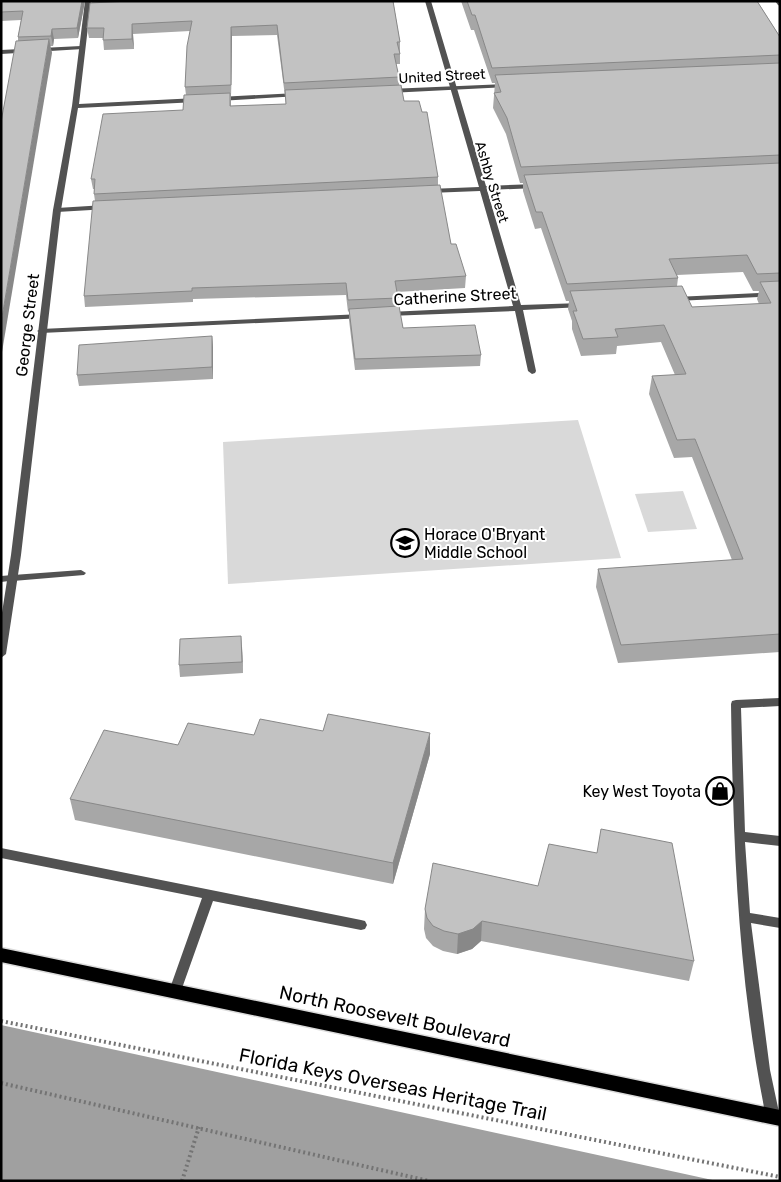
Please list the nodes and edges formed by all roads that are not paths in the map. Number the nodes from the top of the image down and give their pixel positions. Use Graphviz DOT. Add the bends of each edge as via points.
graph roads {
  1 [pos="428,1"];
  2 [pos="778,1"];
  3 [pos="780,4"];
  4 [pos="88,5"];
  5 [pos="98,8"];
  6 [pos="81,48"];
  7 [pos="1,52"];
  8 [pos="514,86"];
  9 [pos="452,88"];
  10 [pos="376,92"];
  11 [pos="308,95"];
  12 [pos="211,99"];
  13 [pos="201,100"];
  14 [pos="75,106"];
  15 [pos="541,186"];
  16 [pos="481,188"];
  17 [pos="418,191"];
  18 [pos="115,207"];
  19 [pos="57,210"];
  20 [pos="780,294"];
  21 [pos="662,300"];
  22 [pos="594,304"];
  23 [pos="518,308"];
  24 [pos="369,315"];
  25 [pos="379,315"];
  26 [pos="41,331"];
  27 [pos="532,371"];
  28 [pos="80,573"];
  29 [pos="13,578"];
  30 [pos="1,579"];
  31 [pos="1,654"];
  32 [pos="780,702"];
  33 [pos="739,836"];
  34 [pos="780,841"];
  35 [pos="1,852"];
  36 [pos="209,895"];
  37 [pos="744,917"];
  38 [pos="780,923"];
  39 [pos="361,925"];
  40 [pos="1,955"];
  41 [pos="176,991"];
  42 [pos="776,1118"];
  1 -- 9 [label="street, Ashby Street"];
  2 -- 3 [label="street"];
  4 -- 5 [label="street"];
  4 -- 6 [label="street, George Street"];
  6 -- 7 [label="street"];
  6 -- 14 [label="street, George Street"];
  8 -- 9 [label="street, United Street"];
  9 -- 10 [label="street, United Street"];
  9 -- 16 [label="street, Ashby Street"];
  11 -- 12 [label="street"];
  13 -- 14 [label="street"];
  14 -- 19 [label="street, George Street"];
  15 -- 16 [label="street"];
  16 -- 17 [label="street"];
  16 -- 23 [label="street, Ashby Street"];
  18 -- 19 [label="street"];
  19 -- 26 [label="street, George Street"];
  20 -- 21 [label="street"];
  22 -- 23 [label="street, Catherine Street"];
  23 -- 25 [label="street, Catherine Street"];
  23 -- 27 [label="street, Ashby Street"];
  24 -- 26 [label="street"];
  26 -- 29 [label="street, George Street"];
  28 -- 29 [label="street"];
  29 -- 30 [label="street"];
  29 -- 31 [label="street, George Street"];
  32 -- 33 [label="street" via="736,704"];
  33 -- 34 [label="street"];
  33 -- 37 [label="street"];
  35 -- 36 [label="street"];
  36 -- 39 [label="street"];
  36 -- 41 [label="street"];
  37 -- 38 [label="street"];
  37 -- 42 [label="street" via="763,1070"];
  40 -- 41 [label="main road, North Roosevelt Boulevard"];
  41 -- 42 [label="main road, North Roosevelt Boulevard"];
}
